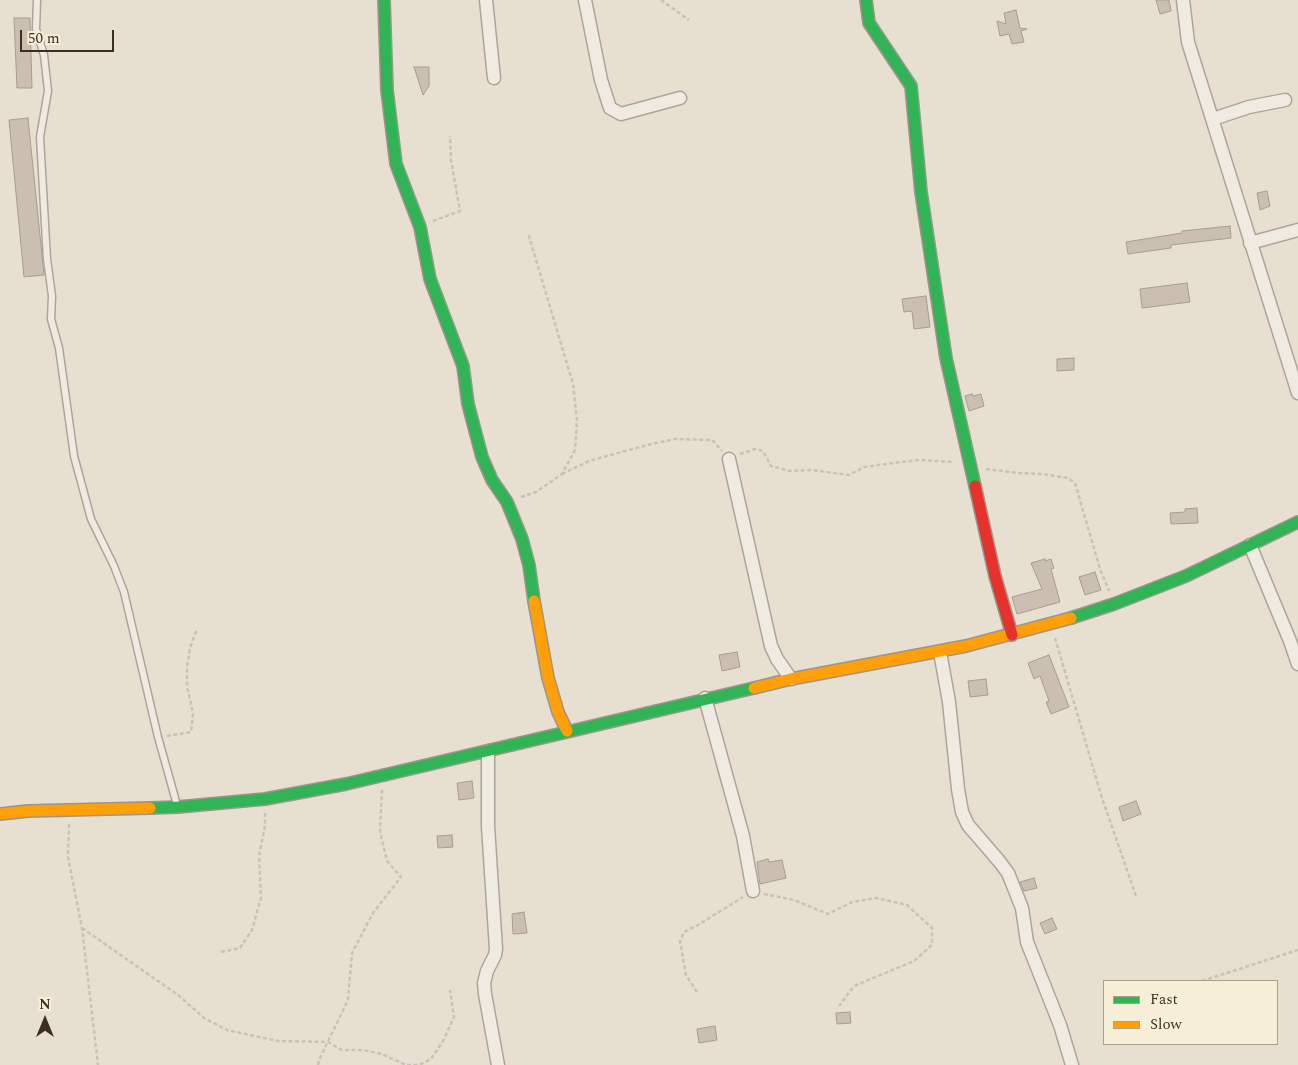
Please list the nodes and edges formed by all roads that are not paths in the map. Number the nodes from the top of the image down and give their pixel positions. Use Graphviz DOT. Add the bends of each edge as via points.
graph roads {
  1 [pos="37,0"];
  2 [pos="384,0"];
  3 [pos="486,0"];
  4 [pos="585,0"];
  5 [pos="866,0"];
  6 [pos="1183,0"];
  7 [pos="494,78"];
  8 [pos="680,98"];
  9 [pos="1285,100"];
  10 [pos="1213,119"];
  11 [pos="1298,230"];
  12 [pos="1250,243"];
  13 [pos="1298,393"];
  14 [pos="729,459"];
  15 [pos="1298,522"];
  16 [pos="1250,545"];
  17 [pos="1012,635"];
  18 [pos="940,652"];
  19 [pos="1298,664"];
  20 [pos="791,678"];
  21 [pos="704,698"];
  22 [pos="567,731"];
  23 [pos="488,751"];
  24 [pos="178,807"];
  25 [pos="0,814"];
  26 [pos="753,891"];
  27 [pos="498,1065"];
  28 [pos="1072,1065"];
  1 -- 24 [label="lane" via="36,29 44,55 48,91 40,137 51,319 59,348 74,456 91,519 124,592"];
  2 -- 22 [label="street" via="387,90 396,164 420,227 430,279 463,366 474,432 492,480 508,502 522,539 548,678"];
  3 -- 7 [label="street"];
  4 -- 8 [label="street" via="610,108 621,114"];
  5 -- 17 [label="street" via="869,23 911,86 920,192 946,358 995,576"];
  6 -- 10 [label="street" via="1188,42"];
  9 -- 10 [label="street"];
  10 -- 12 [label="street"];
  11 -- 12 [label="street"];
  12 -- 13 [label="street"];
  14 -- 20 [label="street" via="771,646"];
  15 -- 16 [label="street"];
  16 -- 17 [label="street" via="1186,576 1114,604"];
  16 -- 19 [label="street"];
  17 -- 18 [label="street"];
  18 -- 20 [label="street"];
  18 -- 28 [label="street" via="962,812 968,825 1008,873 1022,908 1027,942"];
  20 -- 21 [label="street"];
  21 -- 22 [label="street"];
  21 -- 26 [label="street" via="743,836"];
  22 -- 23 [label="street"];
  23 -- 24 [label="street" via="265,800"];
  23 -- 27 [label="street" via="488,826 496,949 484,983"];
  24 -- 25 [label="street"];
}
